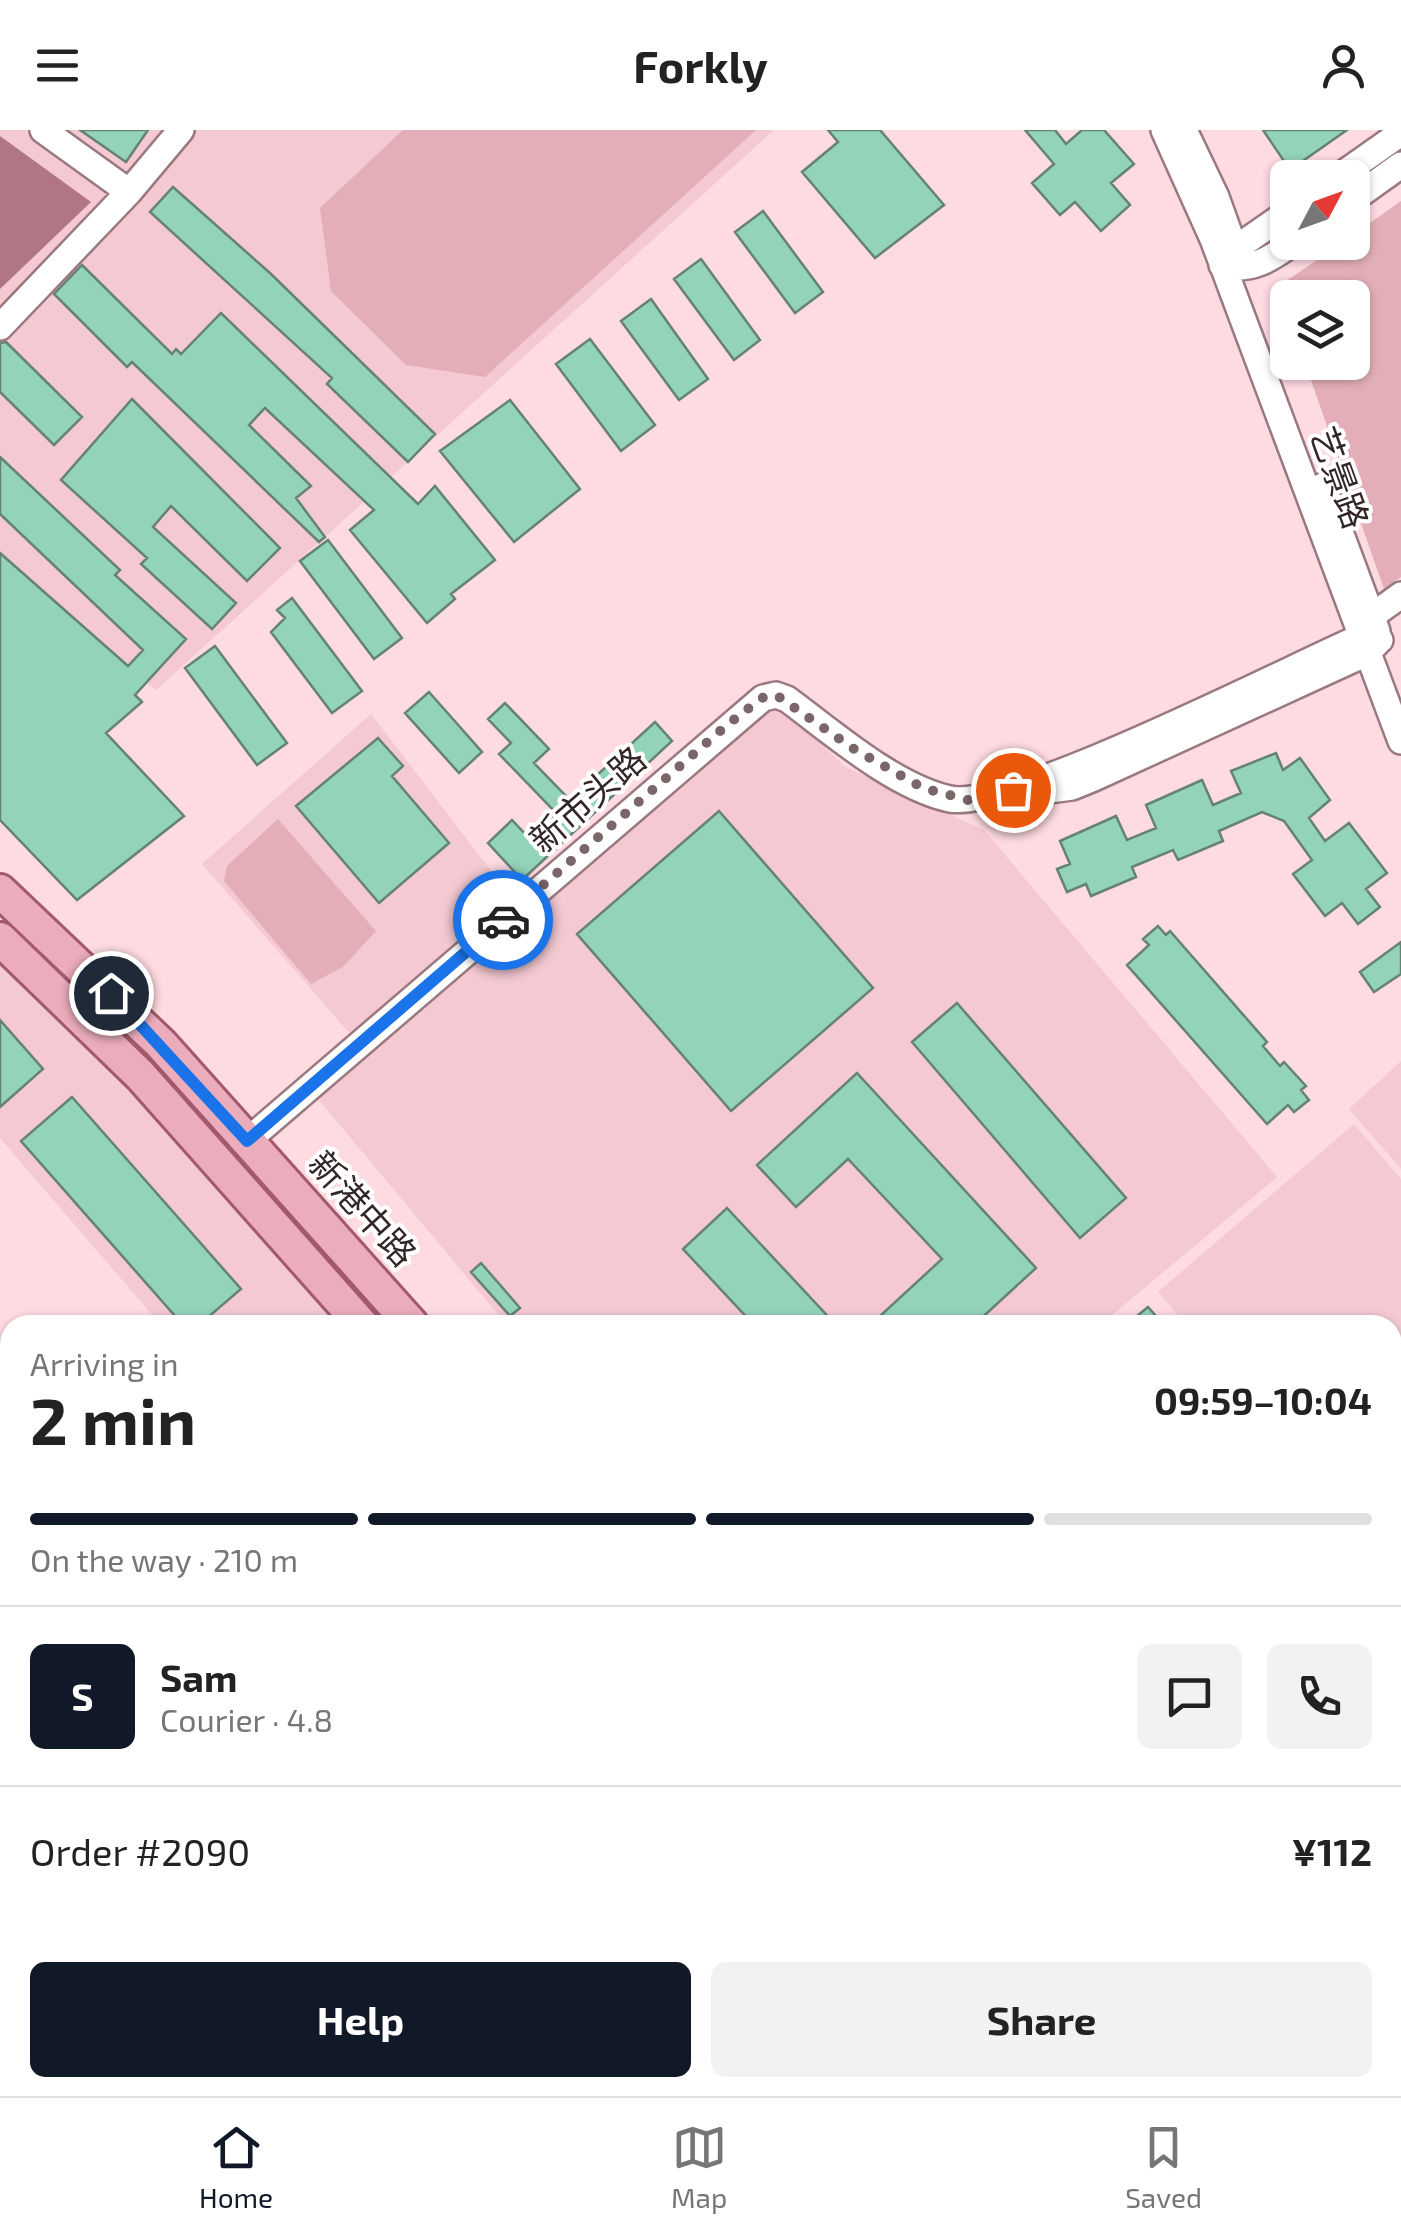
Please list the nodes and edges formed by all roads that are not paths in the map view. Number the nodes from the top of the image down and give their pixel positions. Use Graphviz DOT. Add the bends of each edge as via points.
graph roads {
  1 [pos="43,130"];
  2 [pos="181,130"];
  3 [pos="1164,130"];
  4 [pos="1184,130"];
  5 [pos="1401,132"];
  6 [pos="1362,160"];
  7 [pos="1401,166"];
  8 [pos="1370,188"];
  9 [pos="129,192"];
  10 [pos="1270,228"];
  11 [pos="1270,258"];
  12 [pos="1233,261"];
  13 [pos="0,327"];
  14 [pos="1401,595"];
  15 [pos="1370,636"];
  16 [pos="1401,702"];
  17 [pos="1401,741"];
  18 [pos="0,891"];
  19 [pos="0,939"];
  20 [pos="247,1141"];
  21 [pos="353,1315"];
  22 [pos="403,1315"];
  1 -- 9 [label="street"];
  2 -- 9 [label="street"];
  3 -- 12 [label="street, 艺景路"];
  4 -- 12 [label="street, 艺景路" via="1216,196"];
  5 -- 6 [label="street"];
  7 -- 8 [label="street"];
  9 -- 13 [label="street"];
  10 -- 12 [label="street"];
  11 -- 12 [label="street"];
  12 -- 15 [label="street, 艺景路"];
  14 -- 15 [label="street, 新市头路"];
  15 -- 16 [label="street, 艺景路"];
  15 -- 17 [label="street, 艺景路"];
  15 -- 20 [label="street, 新市头路" via="1013,790 968,800 948,798 854,749 788,699 762,698"];
  18 -- 20 [label="main road, 新港中路" via="131,1013"];
  19 -- 21 [label="main road" via="140,1076"];
  20 -- 22 [label="main road, 新港中路"];
}
